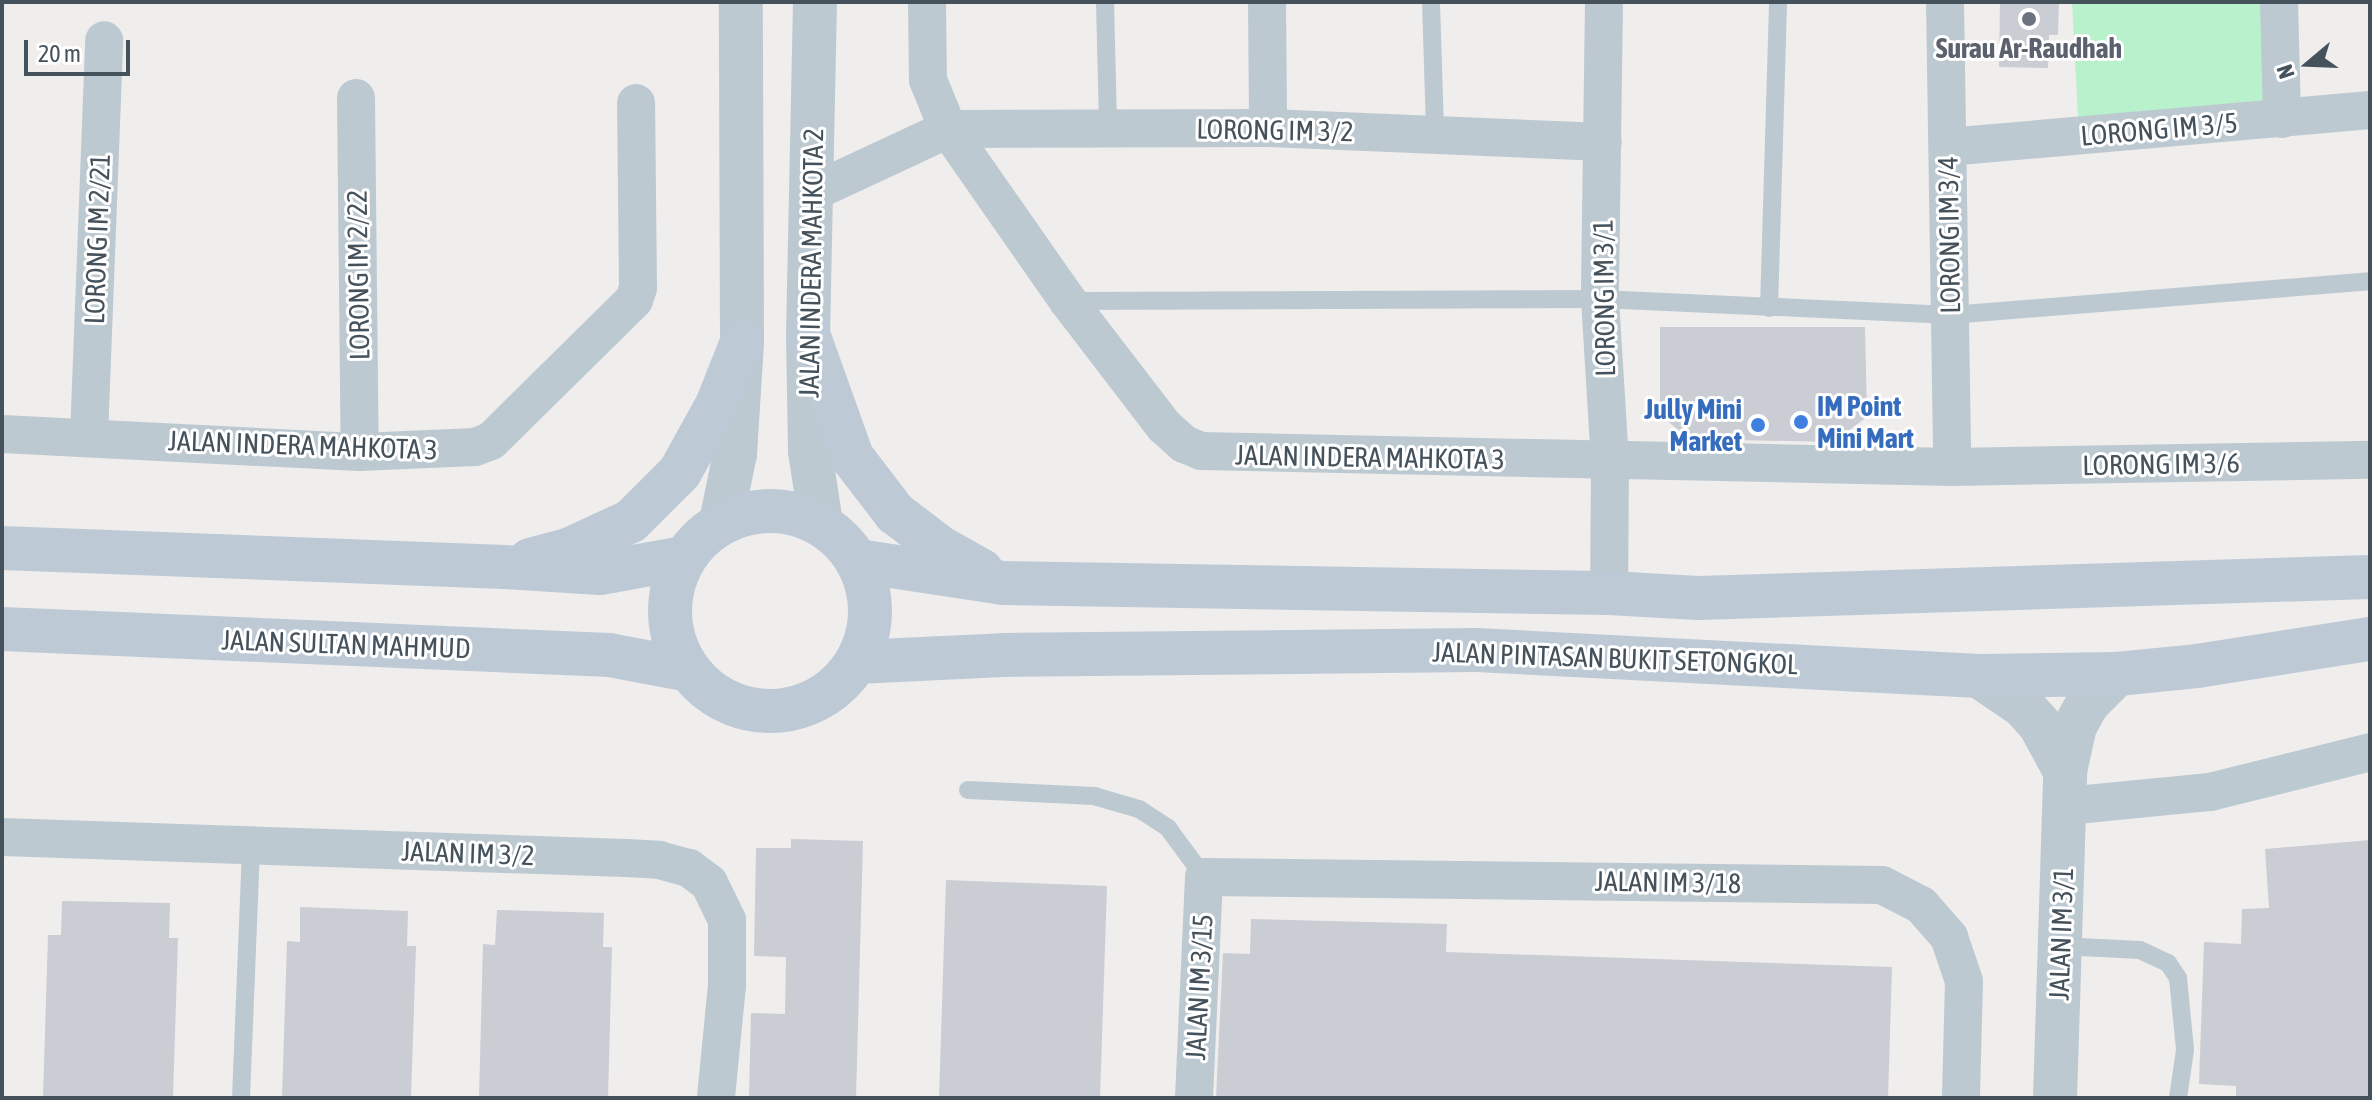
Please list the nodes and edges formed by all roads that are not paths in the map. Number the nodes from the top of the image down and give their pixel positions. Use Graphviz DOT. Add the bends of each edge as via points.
graph roads {
  1 [pos="741,2"];
  2 [pos="815,2"];
  3 [pos="927,2"];
  4 [pos="1105,2"];
  5 [pos="1267,2"];
  6 [pos="1431,2"];
  7 [pos="1604,2"];
  8 [pos="1778,2"];
  9 [pos="1945,2"];
  10 [pos="2279,2"];
  11 [pos="104,40"];
  12 [pos="356,98"];
  13 [pos="636,103"];
  14 [pos="2370,110"];
  15 [pos="2282,119"];
  16 [pos="1108,128"];
  17 [pos="1268,128"];
  18 [pos="948,129"];
  19 [pos="1435,132"];
  20 [pos="1603,142"];
  21 [pos="1948,147"];
  22 [pos="811,193"];
  23 [pos="2370,281"];
  24 [pos="1600,299"];
  25 [pos="1068,301"];
  26 [pos="1769,308"];
  27 [pos="1951,315"];
  28 [pos="808,334"];
  29 [pos="742,342"];
  30 [pos="2,434"];
  31 [pos="89,437"];
  32 [pos="360,452"];
  33 [pos="2370,460"];
  34 [pos="1610,462"];
  35 [pos="1952,467"];
  36 [pos="721,522"];
  37 [pos="821,524"];
  38 [pos="2,548"];
  39 [pos="683,558"];
  40 [pos="858,561"];
  41 [pos="505,567"];
  42 [pos="2370,577"];
  43 [pos="1003,583"];
  44 [pos="1609,593"];
  45 [pos="2,629"];
  46 [pos="2370,639"];
  47 [pos="857,662"];
  48 [pos="689,670"];
  49 [pos="2117,674"];
  50 [pos="1979,676"];
  51 [pos="2370,752"];
  52 [pos="2066,788"];
  53 [pos="968,790"];
  54 [pos="2,837"];
  55 [pos="251,845"];
  56 [pos="1204,877"];
  57 [pos="2060,946"];
  58 [pos="241,1098"];
  59 [pos="716,1098"];
  60 [pos="1194,1098"];
  61 [pos="1961,1098"];
  62 [pos="2055,1098"];
  63 [pos="2178,1098"];
  1 -- 29 [label="street"];
  2 -- 22 [label="street, JALAN INDERA MAHKOTA 2"];
  3 -- 18 [label="street, JALAN INDERA MAHKOTA 3" via="928,80"];
  4 -- 16 [label="lane"];
  5 -- 17 [label="street"];
  6 -- 19 [label="lane"];
  7 -- 20 [label="street, LORONG IM 3/1"];
  8 -- 26 [label="lane"];
  9 -- 21 [label="street, LORONG IM 3/4"];
  10 -- 15 [label="street"];
  11 -- 31 [label="street, LORONG IM 2/21"];
  12 -- 32 [label="street, LORONG IM 2/22"];
  13 -- 32 [label="street, JALAN INDERA MAHKOTA 3" via="634,300 491,441 475,447"];
  14 -- 15 [label="street, LORONG IM 3/5"];
  15 -- 21 [label="street, LORONG IM 3/5"];
  16 -- 17 [label="street, LORONG IM 3/2"];
  16 -- 18 [label="street, LORONG IM 3/2"];
  17 -- 19 [label="street, LORONG IM 3/2"];
  18 -- 22 [label="street"];
  18 -- 25 [label="street, JALAN INDERA MAHKOTA 3"];
  19 -- 20 [label="street, LORONG IM 3/2"];
  20 -- 24 [label="street, LORONG IM 3/1"];
  21 -- 27 [label="street, LORONG IM 3/4"];
  22 -- 28 [label="street, JALAN INDERA MAHKOTA 2"];
  23 -- 27 [label="lane"];
  24 -- 25 [label="lane"];
  24 -- 26 [label="lane"];
  24 -- 34 [label="street, LORONG IM 3/1"];
  25 -- 34 [label="street, JALAN INDERA MAHKOTA 3" via="1164,426 1201,451"];
  26 -- 27 [label="lane"];
  27 -- 35 [label="street, LORONG IM 3/4"];
  28 -- 37 [label="street, JALAN INDERA MAHKOTA 2" via="810,451"];
  28 -- 43 [label="main road" via="852,457 895,513 941,548"];
  29 -- 36 [label="street" via="735,454"];
  29 -- 41 [label="main road" via="717,405 680,472 631,521 568,550"];
  30 -- 31 [label="street, JALAN INDERA MAHKOTA 3"];
  31 -- 32 [label="street, JALAN INDERA MAHKOTA 3"];
  33 -- 35 [label="street, LORONG IM 3/6"];
  34 -- 35 [label="street, JALAN INDERA MAHKOTA 3"];
  34 -- 44 [label="street, LORONG IM 3/1"];
  36 -- 37 [label="main road" via="754,511 789,511"];
  36 -- 39 [label="main road"];
  37 -- 40 [label="main road"];
  38 -- 41 [label="main road"];
  39 -- 41 [label="main road" via="600,573"];
  39 -- 48 [label="main road" via="672,586 669,615 675,644"];
  40 -- 43 [label="main road"];
  40 -- 47 [label="main road" via="869,594 869,629"];
  42 -- 44 [label="main road" via="1698,598"];
  43 -- 44 [label="main road"];
  45 -- 48 [label="main road, JALAN SULTAN MAHMUD" via="609,655"];
  46 -- 49 [label="main road, JALAN PINTASAN BUKIT SETONGKOL"];
  47 -- 48 [label="main road" via="836,687 808,705 775,712 742,708 712,694"];
  47 -- 50 [label="main road, JALAN PINTASAN BUKIT SETONGKOL" via="1003,655 1476,650"];
  49 -- 50 [label="main road, JALAN PINTASAN BUKIT SETONGKOL"];
  49 -- 52 [label="street, JALAN IM 3/1" via="2088,703 2075,726"];
  50 -- 52 [label="street" via="2031,715"];
  51 -- 52 [label="street" via="2210,792"];
  52 -- 57 [label="street, JALAN IM 3/1"];
  53 -- 56 [label="lane" via="1094,796 1139,809 1168,828"];
  54 -- 55 [label="street, JALAN IM 3/2"];
  55 -- 58 [label="lane"];
  55 -- 59 [label="street, JALAN IM 3/2" via="626,858 689,868 709,883 727,920 727,985"];
  56 -- 60 [label="street, JALAN IM 3/15"];
  56 -- 61 [label="street, JALAN IM 3/18" via="1882,885 1921,905 1949,937 1964,981"];
  57 -- 62 [label="street, JALAN IM 3/1"];
  57 -- 63 [label="lane" via="2140,950 2168,963 2178,978 2185,1050"];
}
